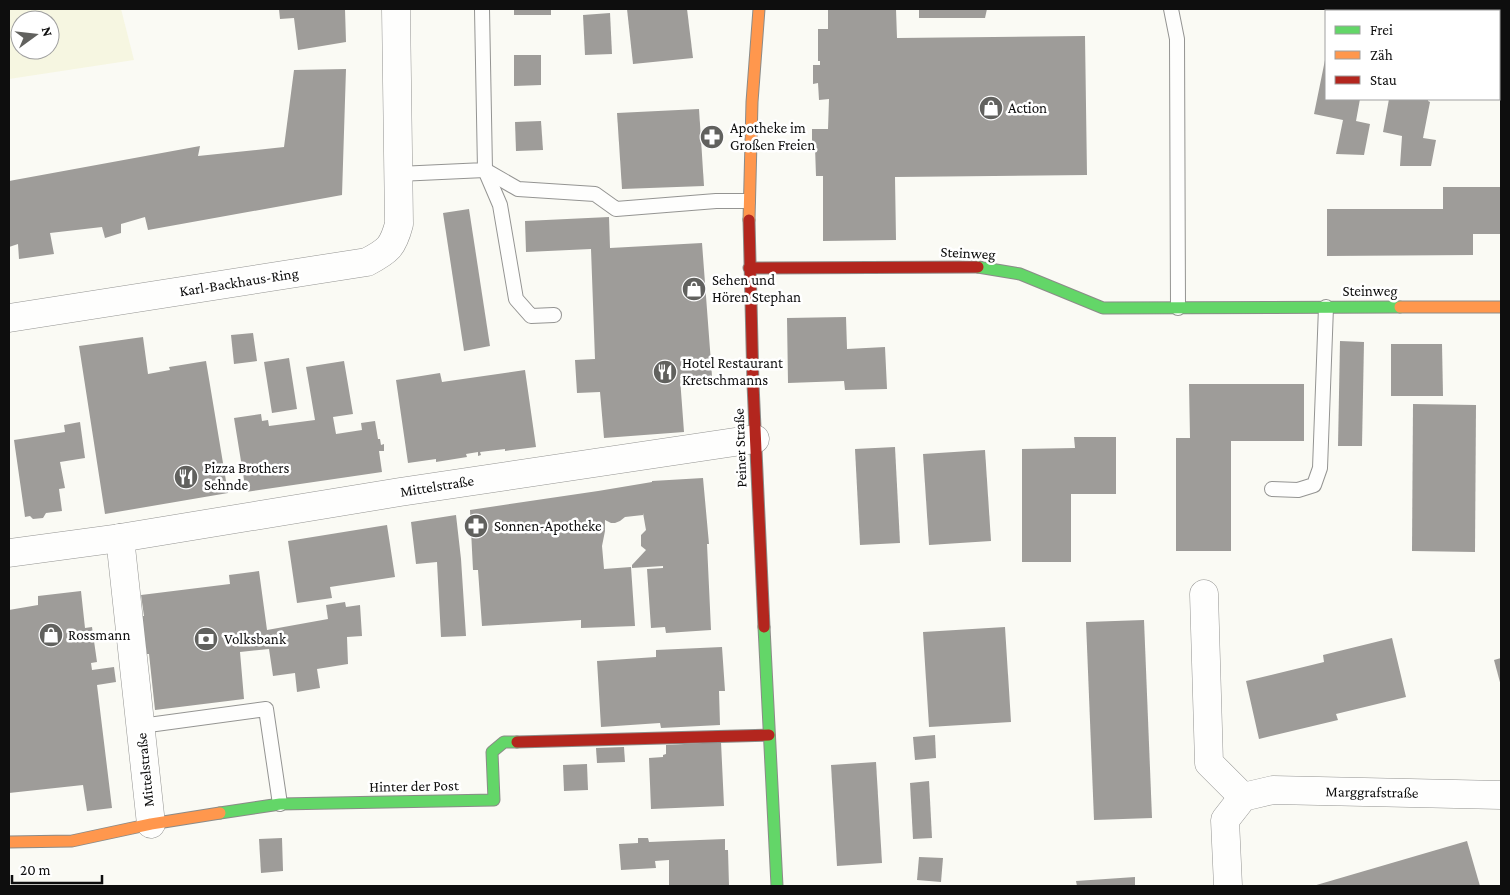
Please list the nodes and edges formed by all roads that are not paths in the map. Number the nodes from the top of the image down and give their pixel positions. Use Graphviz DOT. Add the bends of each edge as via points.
graph roads {
  1 [pos="396,9"];
  2 [pos="482,9"];
  3 [pos="759,9"];
  4 [pos="1171,9"];
  5 [pos="485,170"];
  6 [pos="398,174"];
  7 [pos="748,201"];
  8 [pos="749,268"];
  9 [pos="1326,307"];
  10 [pos="1501,307"];
  11 [pos="1178,308"];
  12 [pos="554,314"];
  13 [pos="9,318"];
  14 [pos="755,440"];
  15 [pos="1272,489"];
  16 [pos="120,538"];
  17 [pos="9,553"];
  18 [pos="1204,594"];
  19 [pos="141,726"];
  20 [pos="769,735"];
  21 [pos="1501,795"];
  22 [pos="1242,797"];
  23 [pos="280,804"];
  24 [pos="151,824"];
  25 [pos="9,842"];
  26 [pos="777,886"];
  27 [pos="1228,886"];
  1 -- 6 [label="street, Karl-Backhaus-Ring"];
  2 -- 5 [label="lane"];
  3 -- 7 [label="street, Peiner Straße"];
  4 -- 11 [label="lane" via="1177,39"];
  5 -- 6 [label="lane"];
  5 -- 7 [label="lane" via="518,189 595,194 616,209"];
  5 -- 12 [label="lane" via="500,205 516,300 531,316"];
  6 -- 13 [label="street, Karl-Backhaus-Ring" via="399,224 395,237 390,248 367,262"];
  7 -- 8 [label="street, Peiner Straße"];
  8 -- 11 [label="street, Steinweg" via="979,267 1020,274 1103,308"];
  8 -- 14 [label="street, Peiner Straße"];
  9 -- 10 [label="street, Steinweg"];
  9 -- 11 [label="street, Steinweg"];
  9 -- 15 [label="lane" via="1320,468 1314,484 1298,490"];
  14 -- 16 [label="street, Mittelstraße" via="418,489"];
  14 -- 20 [label="street, Peiner Straße"];
  16 -- 17 [label="street, Mittelstraße"];
  16 -- 19 [label="street, Mittelstraße"];
  18 -- 22 [label="street" via="1209,764"];
  19 -- 23 [label="lane" via="266,709"];
  19 -- 24 [label="street, Mittelstraße"];
  20 -- 23 [label="street, Hinter der Post" via="504,742 492,752 494,800"];
  20 -- 26 [label="street, Peiner Straße"];
  21 -- 22 [label="street, Marggrafstraße" via="1273,790"];
  22 -- 27 [label="street" via="1226,820"];
  23 -- 24 [label="street, Hinter der Post"];
  24 -- 25 [label="street, Hinter der Post" via="72,841"];
}
